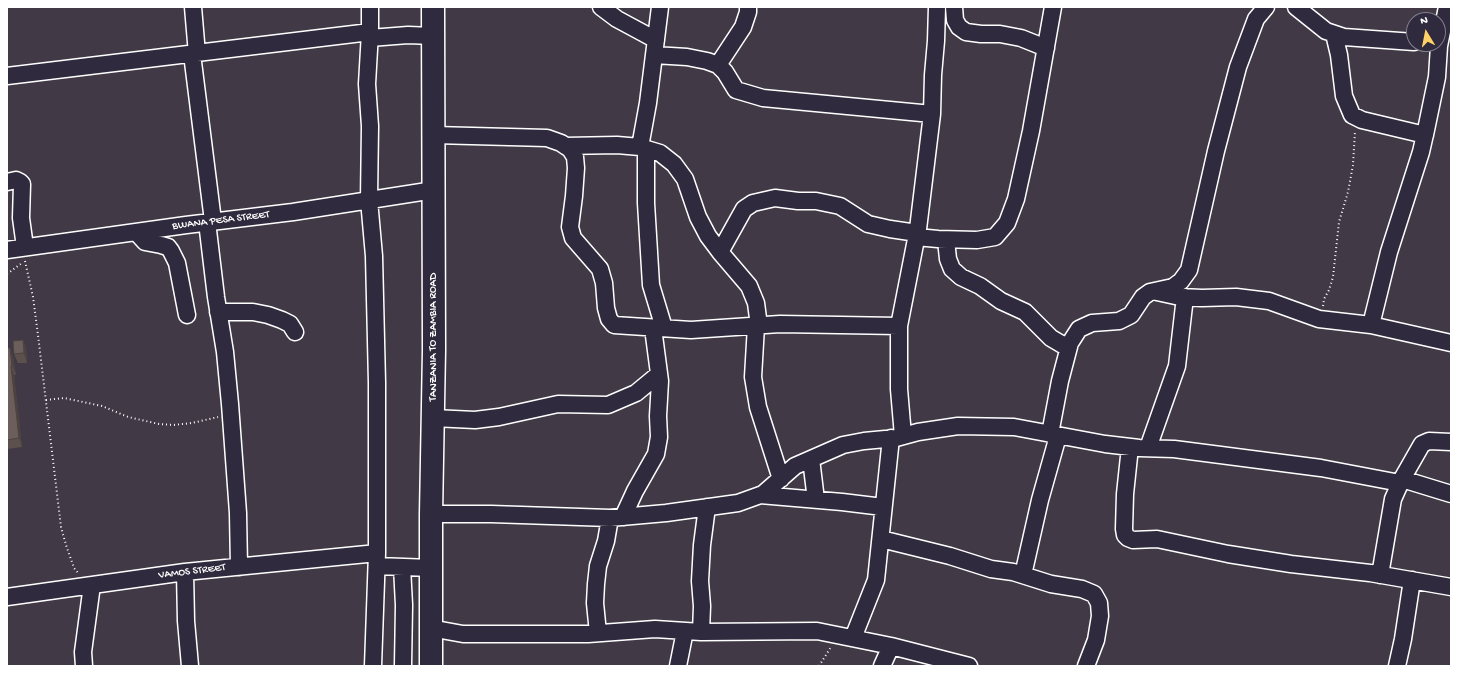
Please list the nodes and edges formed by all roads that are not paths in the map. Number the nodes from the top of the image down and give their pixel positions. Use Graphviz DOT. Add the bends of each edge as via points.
graph roads {
  1 [pos="193,7"];
  2 [pos="370,7"];
  3 [pos="433,7"];
  4 [pos="601,7"];
  5 [pos="660,7"];
  6 [pos="748,7"];
  7 [pos="937,7"];
  8 [pos="954,7"];
  9 [pos="1053,7"];
  10 [pos="1266,7"];
  11 [pos="1296,7"];
  12 [pos="1334,34"];
  13 [pos="370,35"];
  14 [pos="433,36"];
  15 [pos="1406,41"];
  16 [pos="655,48"];
  17 [pos="1046,48"];
  18 [pos="1435,52"];
  19 [pos="195,54"];
  20 [pos="718,65"];
  21 [pos="7,76"];
  22 [pos="932,114"];
  23 [pos="434,135"];
  24 [pos="1425,136"];
  25 [pos="566,146"];
  26 [pos="643,148"];
  27 [pos="7,182"];
  28 [pos="434,190"];
  29 [pos="369,200"];
  30 [pos="210,222"];
  31 [pos="136,232"];
  32 [pos="916,235"];
  33 [pos="946,240"];
  34 [pos="7,250"];
  35 [pos="720,252"];
  36 [pos="25,254"];
  37 [pos="1154,292"];
  38 [pos="1185,297"];
  39 [pos="218,312"];
  40 [pos="187,315"];
  41 [pos="1371,325"];
  42 [pos="758,326"];
  43 [pos="899,326"];
  44 [pos="658,328"];
  45 [pos="295,332"];
  46 [pos="1451,343"];
  47 [pos="1068,348"];
  48 [pos="659,374"];
  49 [pos="433,418"];
  50 [pos="1054,435"];
  51 [pos="897,437"];
  52 [pos="1451,442"];
  53 [pos="1130,447"];
  54 [pos="1148,448"];
  55 [pos="811,458"];
  56 [pos="781,478"];
  57 [pos="1401,481"];
  58 [pos="1451,494"];
  59 [pos="760,495"];
  60 [pos="816,500"];
  61 [pos="707,507"];
  62 [pos="883,507"];
  63 [pos="431,514"];
  64 [pos="616,518"];
  65 [pos="881,539"];
  66 [pos="377,559"];
  67 [pos="239,567"];
  68 [pos="402,567"];
  69 [pos="431,568"];
  70 [pos="185,572"];
  71 [pos="1023,575"];
  72 [pos="1380,575"];
  73 [pos="1412,580"];
  74 [pos="89,585"];
  75 [pos="1451,587"];
  76 [pos="7,597"];
  77 [pos="430,628"];
  78 [pos="693,632"];
  79 [pos="598,633"];
  80 [pos="847,637"];
  81 [pos="891,646"];
  82 [pos="953,664"];
  83 [pos="84,666"];
  84 [pos="190,666"];
  85 [pos="373,666"];
  86 [pos="403,666"];
  87 [pos="431,666"];
  88 [pos="678,666"];
  89 [pos="882,666"];
  90 [pos="969,666"];
  91 [pos="1086,666"];
  92 [pos="1397,666"];
  1 -- 19 [label="street"];
  2 -- 13 [label="street"];
  3 -- 14 [label="highway, TANZANIA TO ZAMBIA ROAD"];
  4 -- 16 [label="street"];
  5 -- 16 [label="street"];
  6 -- 20 [label="street" via="743,27"];
  7 -- 22 [label="street"];
  8 -- 17 [label="street" via="955,20 966,32 1021,38"];
  9 -- 17 [label="street"];
  10 -- 37 [label="street" via="1256,19 1234,82 1189,270 1182,281 1173,287"];
  11 -- 12 [label="street"];
  12 -- 15 [label="street"];
  12 -- 24 [label="street" via="1344,96 1349,111 1362,120"];
  13 -- 14 [label="street"];
  13 -- 19 [label="street"];
  13 -- 29 [label="street"];
  14 -- 23 [label="highway, TANZANIA TO ZAMBIA ROAD"];
  16 -- 20 [label="street"];
  16 -- 26 [label="street"];
  17 -- 33 [label="street" via="1030,138 1016,199 1006,223 995,237"];
  18 -- 24 [label="street" via="1437,77"];
  19 -- 21 [label="street"];
  19 -- 30 [label="street"];
  20 -- 22 [label="street" via="736,90 763,98"];
  22 -- 32 [label="street"];
  23 -- 25 [label="street" via="547,138"];
  23 -- 28 [label="highway, TANZANIA TO ZAMBIA ROAD"];
  24 -- 41 [label="street" via="1389,252"];
  25 -- 26 [label="street" via="617,145"];
  25 -- 44 [label="street" via="575,157 576,168 570,227 573,238 600,269 609,319 614,325"];
  26 -- 35 [label="street" via="660,153 674,164 685,179 698,217"];
  26 -- 44 [label="street" via="651,285"];
  27 -- 36 [label="street" via="16,180 22,184"];
  28 -- 29 [label="street, BWANA PESA STREET"];
  28 -- 49 [label="highway, TANZANIA TO ZAMBIA ROAD"];
  29 -- 30 [label="street, BWANA PESA STREET"];
  29 -- 66 [label="street" via="376,300"];
  30 -- 31 [label="street, BWANA PESA STREET"];
  30 -- 39 [label="street"];
  31 -- 36 [label="street, BWANA PESA STREET"];
  31 -- 40 [label="street" via="145,242 168,247 171,251 177,263"];
  32 -- 33 [label="street"];
  32 -- 35 [label="street" via="868,224 840,206 816,201 775,198 753,203 744,209"];
  32 -- 43 [label="street"];
  33 -- 47 [label="street" via="952,269 961,277 1025,312 1051,338"];
  34 -- 36 [label="street, BWANA PESA STREET"];
  35 -- 42 [label="street" via="749,286 756,303"];
  37 -- 38 [label="street"];
  37 -- 47 [label="street" via="1143,297 1131,315 1119,321 1092,323 1079,329"];
  38 -- 41 [label="street" via="1236,297 1269,301 1321,320"];
  38 -- 54 [label="street" via="1177,366"];
  39 -- 45 [label="street" via="253,312 268,315 290,324"];
  39 -- 67 [label="street" via="231,415"];
  41 -- 46 [label="street"];
  42 -- 43 [label="street"];
  42 -- 44 [label="street" via="691,330"];
  42 -- 56 [label="street" via="753,377 758,407"];
  43 -- 51 [label="street"];
  44 -- 48 [label="street"];
  47 -- 50 [label="street" via="1060,381"];
  48 -- 49 [label="street" via="636,393 608,405 558,404 499,418 475,420"];
  48 -- 64 [label="street" via="659,437 656,454"];
  49 -- 63 [label="highway, TANZANIA TO ZAMBIA ROAD"];
  50 -- 51 [label="street" via="1014,427 958,426"];
  50 -- 53 [label="street"];
  50 -- 71 [label="street"];
  51 -- 55 [label="street" via="843,445"];
  51 -- 62 [label="street"];
  52 -- 57 [label="street" via="1429,441 1422,444"];
  53 -- 54 [label="street"];
  53 -- 72 [label="street" via="1124,529 1128,538 1157,539 1228,554"];
  54 -- 57 [label="street" via="1321,468"];
  55 -- 56 [label="street" via="795,466"];
  55 -- 60 [label="street"];
  56 -- 59 [label="street"];
  57 -- 58 [label="street"];
  57 -- 72 [label="street" via="1393,499"];
  59 -- 60 [label="street"];
  59 -- 61 [label="street" via="738,503"];
  60 -- 62 [label="street"];
  61 -- 64 [label="street"];
  61 -- 78 [label="street" via="702,545 702,606"];
  62 -- 65 [label="street"];
  63 -- 64 [label="street"];
  63 -- 69 [label="highway, TANZANIA TO ZAMBIA ROAD"];
  64 -- 79 [label="street" via="598,566 595,603"];
  65 -- 71 [label="street" via="991,569"];
  65 -- 80 [label="street" via="876,580"];
  66 -- 67 [label="street, VAMOS STREET"];
  66 -- 68 [label="street, VAMOS STREET"];
  66 -- 85 [label="street"];
  67 -- 70 [label="street, VAMOS STREET"];
  68 -- 69 [label="street, VAMOS STREET"];
  68 -- 86 [label="street"];
  69 -- 77 [label="highway, TANZANIA TO ZAMBIA ROAD"];
  70 -- 74 [label="street, VAMOS STREET"];
  70 -- 84 [label="street"];
  71 -- 91 [label="street" via="1094,594 1099,603 1100,616 1096,640"];
  72 -- 73 [label="street"];
  73 -- 75 [label="street"];
  73 -- 92 [label="street"];
  74 -- 76 [label="street, VAMOS STREET"];
  74 -- 83 [label="street"];
  77 -- 79 [label="street" via="463,634"];
  77 -- 87 [label="highway, TANZANIA TO ZAMBIA ROAD"];
  78 -- 79 [label="street" via="655,629"];
  78 -- 80 [label="street" via="816,631"];
  78 -- 88 [label="street"];
  80 -- 81 [label="street"];
  81 -- 82 [label="street"];
  81 -- 89 [label="street"];
  82 -- 90 [label="street"];
}
